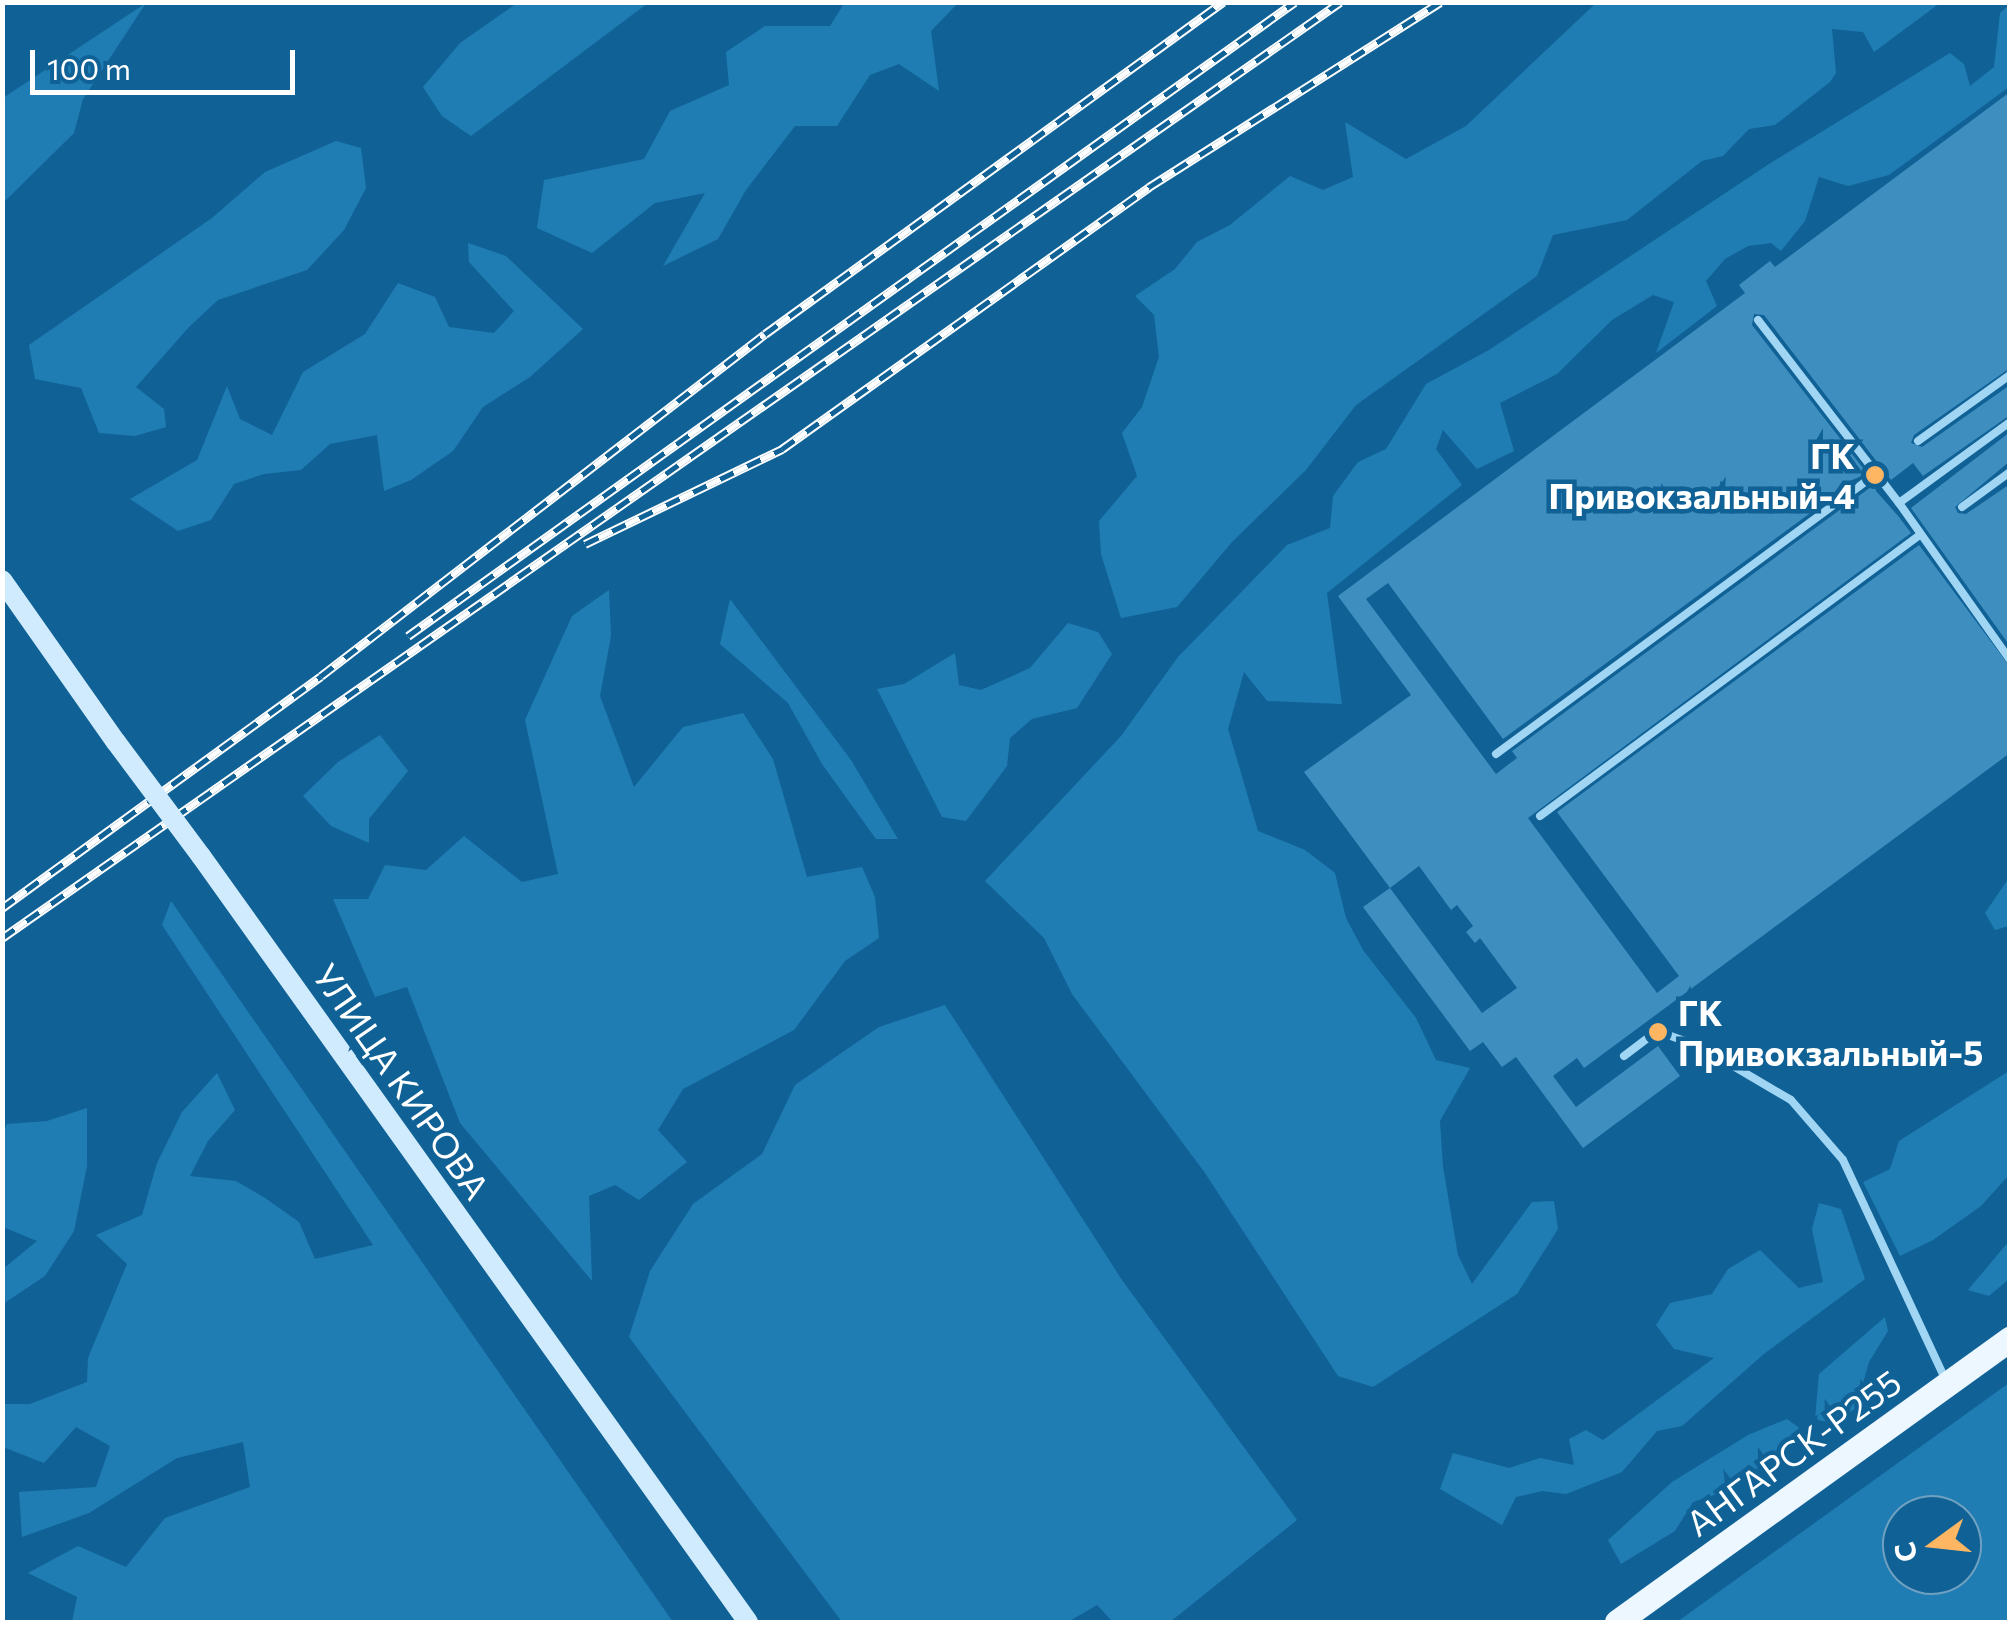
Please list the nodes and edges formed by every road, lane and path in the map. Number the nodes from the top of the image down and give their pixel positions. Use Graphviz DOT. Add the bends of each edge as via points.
graph roads {
  1 [pos="1758,320"];
  2 [pos="2010,374"];
  3 [pos="2010,422"];
  4 [pos="1918,441"];
  5 [pos="2010,472"];
  6 [pos="1876,474"];
  7 [pos="1899,502"];
  8 [pos="1962,507"];
  9 [pos="1920,535"];
  10 [pos="2,580"];
  11 [pos="2010,660"];
  12 [pos="1496,754"];
  13 [pos="1540,816"];
  14 [pos="1624,1056"];
  15 [pos="2010,1338"];
  16 [pos="1948,1384"];
  17 [pos="748,1622"];
  18 [pos="1617,1622"];
  1 -- 6 [label="lane"];
  2 -- 4 [label="lane"];
  3 -- 7 [label="lane"];
  5 -- 8 [label="lane"];
  6 -- 7 [label="lane"];
  6 -- 12 [label="lane"];
  7 -- 9 [label="lane"];
  9 -- 11 [label="lane"];
  9 -- 13 [label="lane"];
  10 -- 17 [label="street, УЛИЦА КИРОВА, bridge"];
  14 -- 16 [label="lane" via="1657,1031 1701,1047 1791,1100 1843,1160"];
  15 -- 16 [label="main road, АНГАРСК-Р255"];
  16 -- 18 [label="main road, АНГАРСК-Р255"];
}
